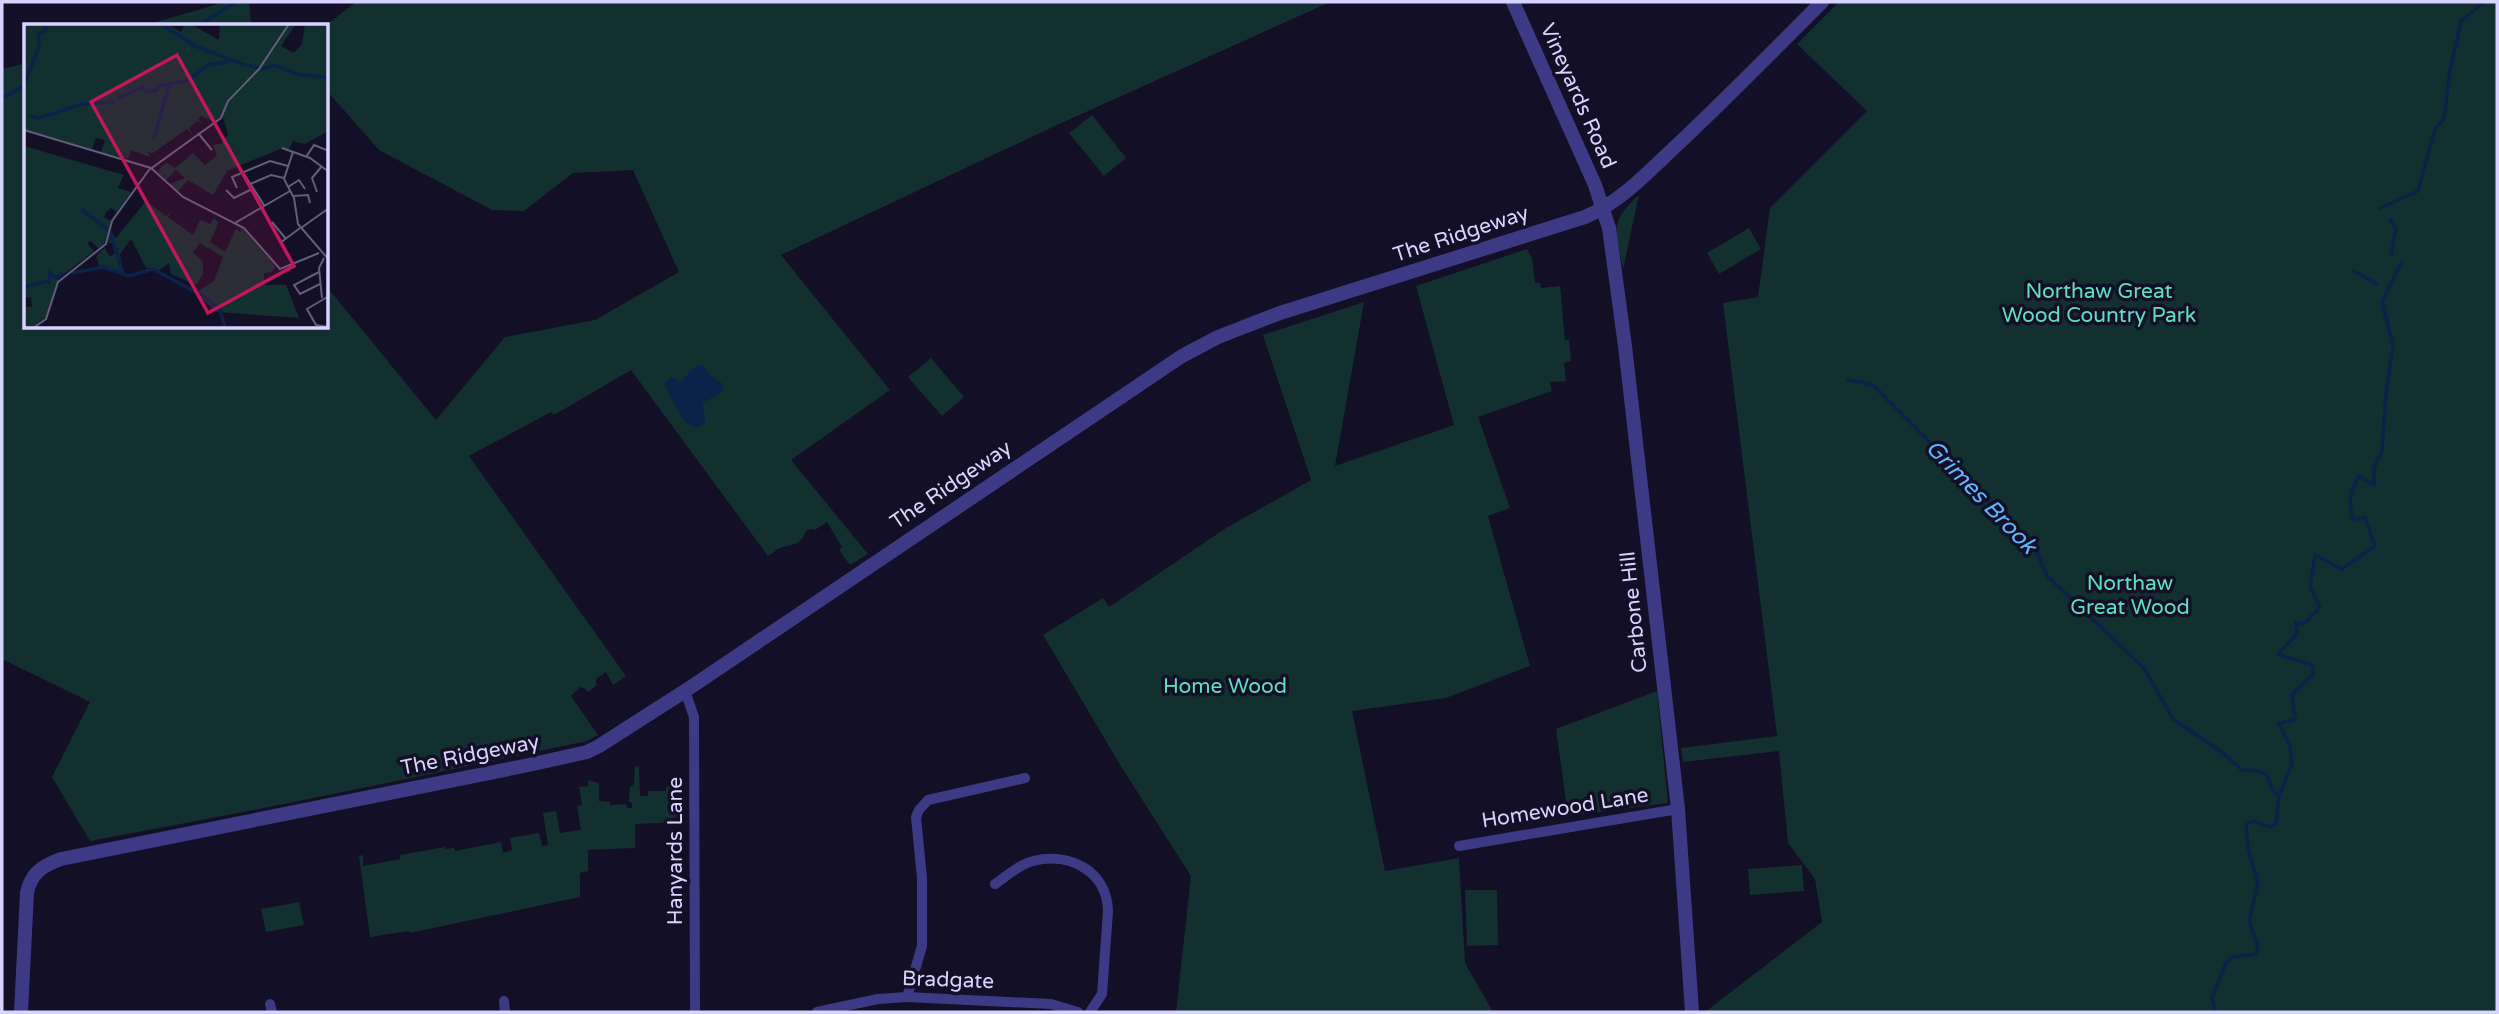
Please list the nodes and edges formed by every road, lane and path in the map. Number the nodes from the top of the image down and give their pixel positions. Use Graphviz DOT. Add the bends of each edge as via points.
graph roads {
  1 [pos="1513,2"];
  2 [pos="1822,2"];
  3 [pos="1603,209"];
  4 [pos="685,691"];
  5 [pos="1025,778"];
  6 [pos="1678,809"];
  7 [pos="1459,846"];
  8 [pos="995,884"];
  9 [pos="907,997"];
  10 [pos="962,999"];
  11 [pos="21,1012"];
  12 [pos="695,1012"];
  13 [pos="817,1012"];
  14 [pos="960,1012"];
  15 [pos="1078,1012"];
  16 [pos="1090,1012"];
  17 [pos="1692,1012"];
  1 -- 3 [label="street, Vineyards Road"];
  2 -- 3 [label="street, The Ridgeway" via="1682,140"];
  3 -- 4 [label="street, The Ridgeway" via="1280,313 1206,344 1140,383"];
  3 -- 6 [label="street, Carbone Hill" via="1628,370"];
  4 -- 11 [label="street, The Ridgeway" via="587,752 61,859 40,869 27,893"];
  4 -- 12 [label="street, Hanyards Lane" via="694,717"];
  5 -- 9 [label="street" via="928,800 919,810 922,946"];
  6 -- 7 [label="street, Homewood Lane"];
  6 -- 17 [label="street, Carbone Hill"];
  8 -- 16 [label="street" via="1018,867 1044,860 1068,861 1098,878 1108,912 1102,994"];
  9 -- 10 [label="street, Bradgate"];
  9 -- 13 [label="street, Bradgate"];
  10 -- 14 [label="street"];
  10 -- 15 [label="street, Bradgate" via="1051,1004"];
}
